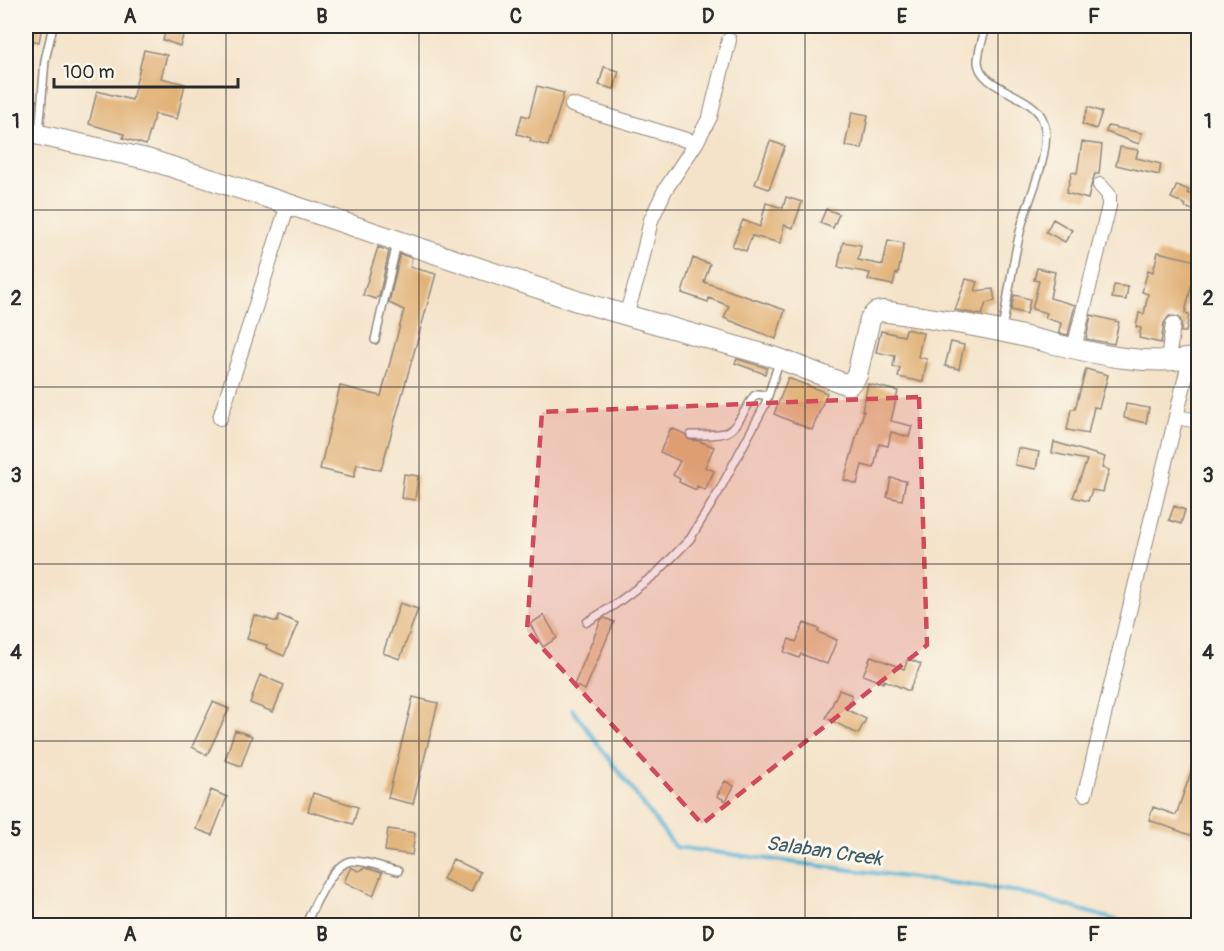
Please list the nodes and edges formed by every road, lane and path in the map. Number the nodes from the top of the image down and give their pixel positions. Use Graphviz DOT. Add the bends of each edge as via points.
graph roads {
  1 [pos="53,26"];
  2 [pos="986,26"];
  3 [pos="729,40"];
  4 [pos="572,105"];
  5 [pos="32,133"];
  6 [pos="696,143"];
  7 [pos="1100,185"];
  8 [pos="288,204"];
  9 [pos="398,240"];
  10 [pos="626,315"];
  11 [pos="1173,324"];
  12 [pos="1001,331"];
  13 [pos="375,340"];
  14 [pos="1074,348"];
  15 [pos="1194,358"];
  16 [pos="780,359"];
  17 [pos="1168,361"];
  18 [pos="768,396"];
  19 [pos="1176,417"];
  20 [pos="220,418"];
  21 [pos="1198,421"];
  22 [pos="691,435"];
  23 [pos="587,622"];
  24 [pos="1085,794"];
  25 [pos="398,871"];
  26 [pos="305,926"];
  1 -- 5 [label="lane"];
  2 -- 12 [label="lane" via="978,62 982,72 1034,106 1042,117 1045,140 1041,166 1022,224"];
  3 -- 6 [label="street" via="710,117"];
  4 -- 6 [label="street"];
  5 -- 8 [label="street" via="147,159"];
  6 -- 10 [label="street" via="665,190 651,220"];
  7 -- 14 [label="street" via="1109,195 1109,206"];
  8 -- 9 [label="street"];
  8 -- 20 [label="street"];
  9 -- 10 [label="street"];
  9 -- 13 [label="lane"];
  10 -- 16 [label="street"];
  11 -- 17 [label="street"];
  12 -- 14 [label="street"];
  12 -- 16 [label="street" via="882,311 870,319 857,375 850,384"];
  14 -- 17 [label="street" via="1128,359"];
  15 -- 17 [label="street"];
  15 -- 19 [label="street"];
  16 -- 18 [label="lane"];
  18 -- 22 [label="lane" via="755,395 732,430 720,435"];
  18 -- 23 [label="lane" via="690,538 657,573"];
  19 -- 21 [label="street"];
  19 -- 24 [label="street"];
  25 -- 26 [label="lane" via="353,861 344,863 328,882"];
}
